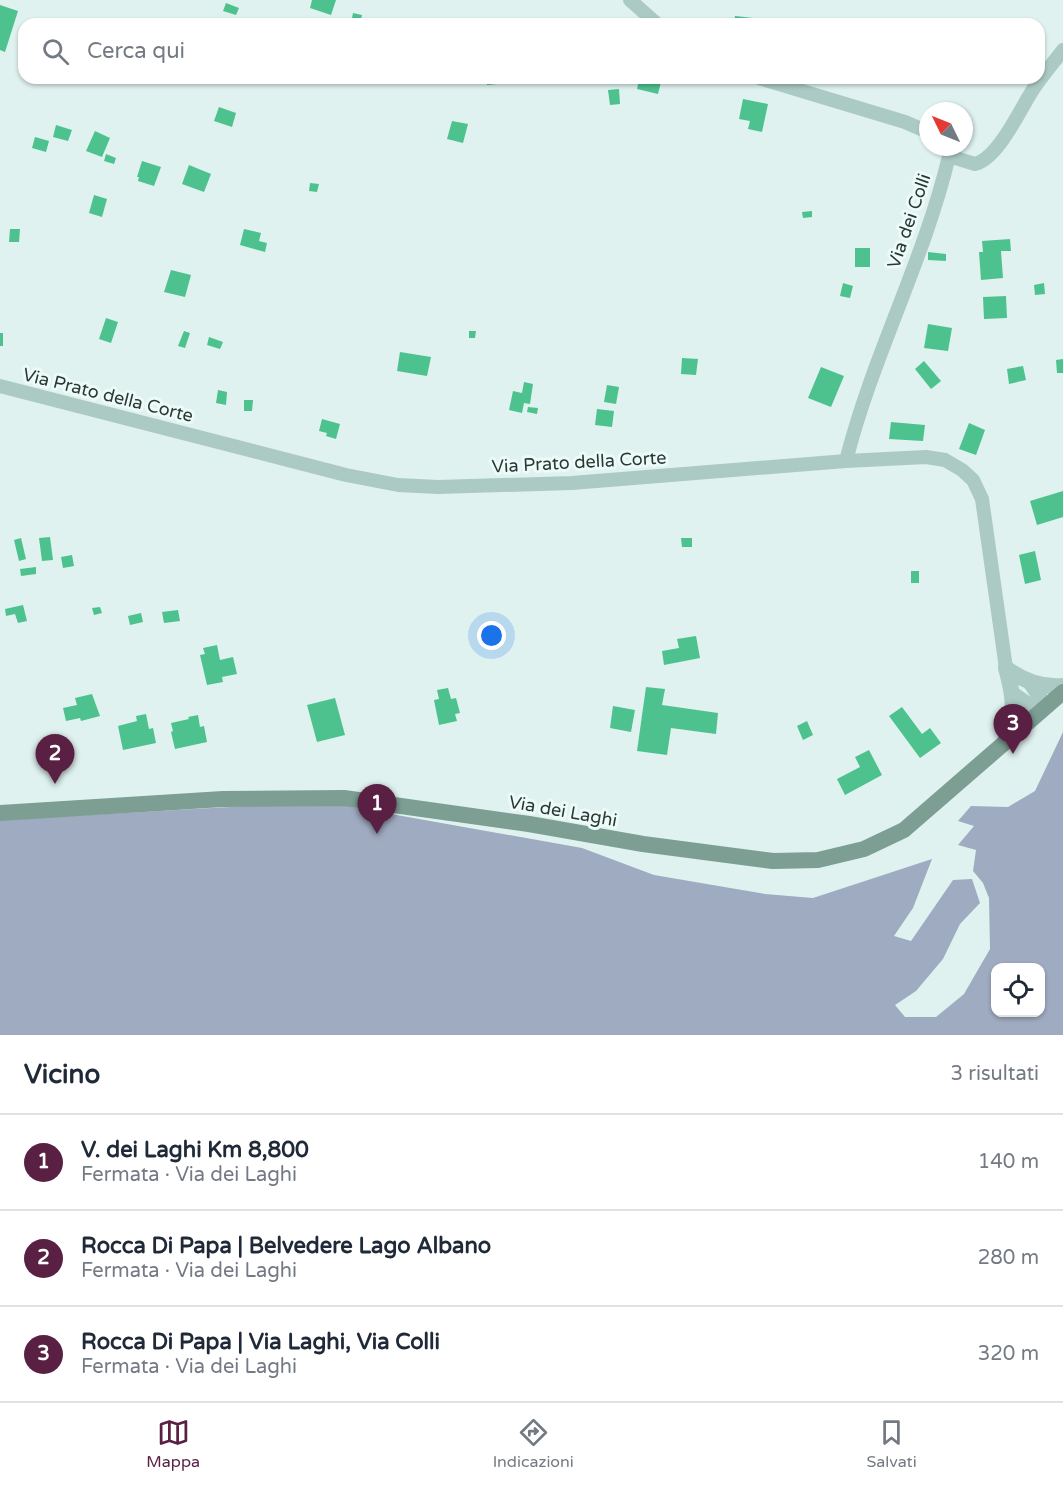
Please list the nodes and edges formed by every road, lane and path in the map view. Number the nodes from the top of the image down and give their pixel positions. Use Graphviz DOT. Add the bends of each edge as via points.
graph roads {
  1 [pos="630,0"];
  2 [pos="650,18"];
  3 [pos="1063,50"];
  4 [pos="1045,73"];
  5 [pos="779,84"];
  6 [pos="1037,84"];
  7 [pos="919,128"];
  8 [pos="947,156"];
  9 [pos="958,156"];
  10 [pos="0,386"];
  11 [pos="846,462"];
  12 [pos="1006,668"];
  13 [pos="1031,683"];
  14 [pos="1063,686"];
  15 [pos="1063,692"];
  16 [pos="1014,695"];
  17 [pos="1041,709"];
  18 [pos="1005,742"];
  19 [pos="0,813"];
  1 -- 2 [label="street"];
  3 -- 4 [label="street, Via dei Colli"];
  5 -- 7 [label="street"];
  6 -- 9 [label="street, Via dei Colli" via="988,158 975,164"];
  8 -- 11 [label="street, Via dei Colli" via="931,218 855,424"];
  10 -- 11 [label="street, Via Prato della Corte" via="346,475 411,486 572,483"];
  11 -- 12 [label="street, Via Prato della Corte" via="926,457 956,465 973,480 983,505"];
  12 -- 13 [label="street"];
  12 -- 16 [label="street"];
  13 -- 14 [label="street"];
  13 -- 17 [label="street" via="1039,694"];
  15 -- 17 [label="main road, Via dei Laghi"];
  16 -- 17 [label="street"];
  16 -- 18 [label="street"];
  17 -- 18 [label="main road, Via dei Laghi"];
  18 -- 19 [label="main road, Via dei Laghi" via="898,833 858,851 809,861 773,861 643,844 344,798 243,799"];
}
